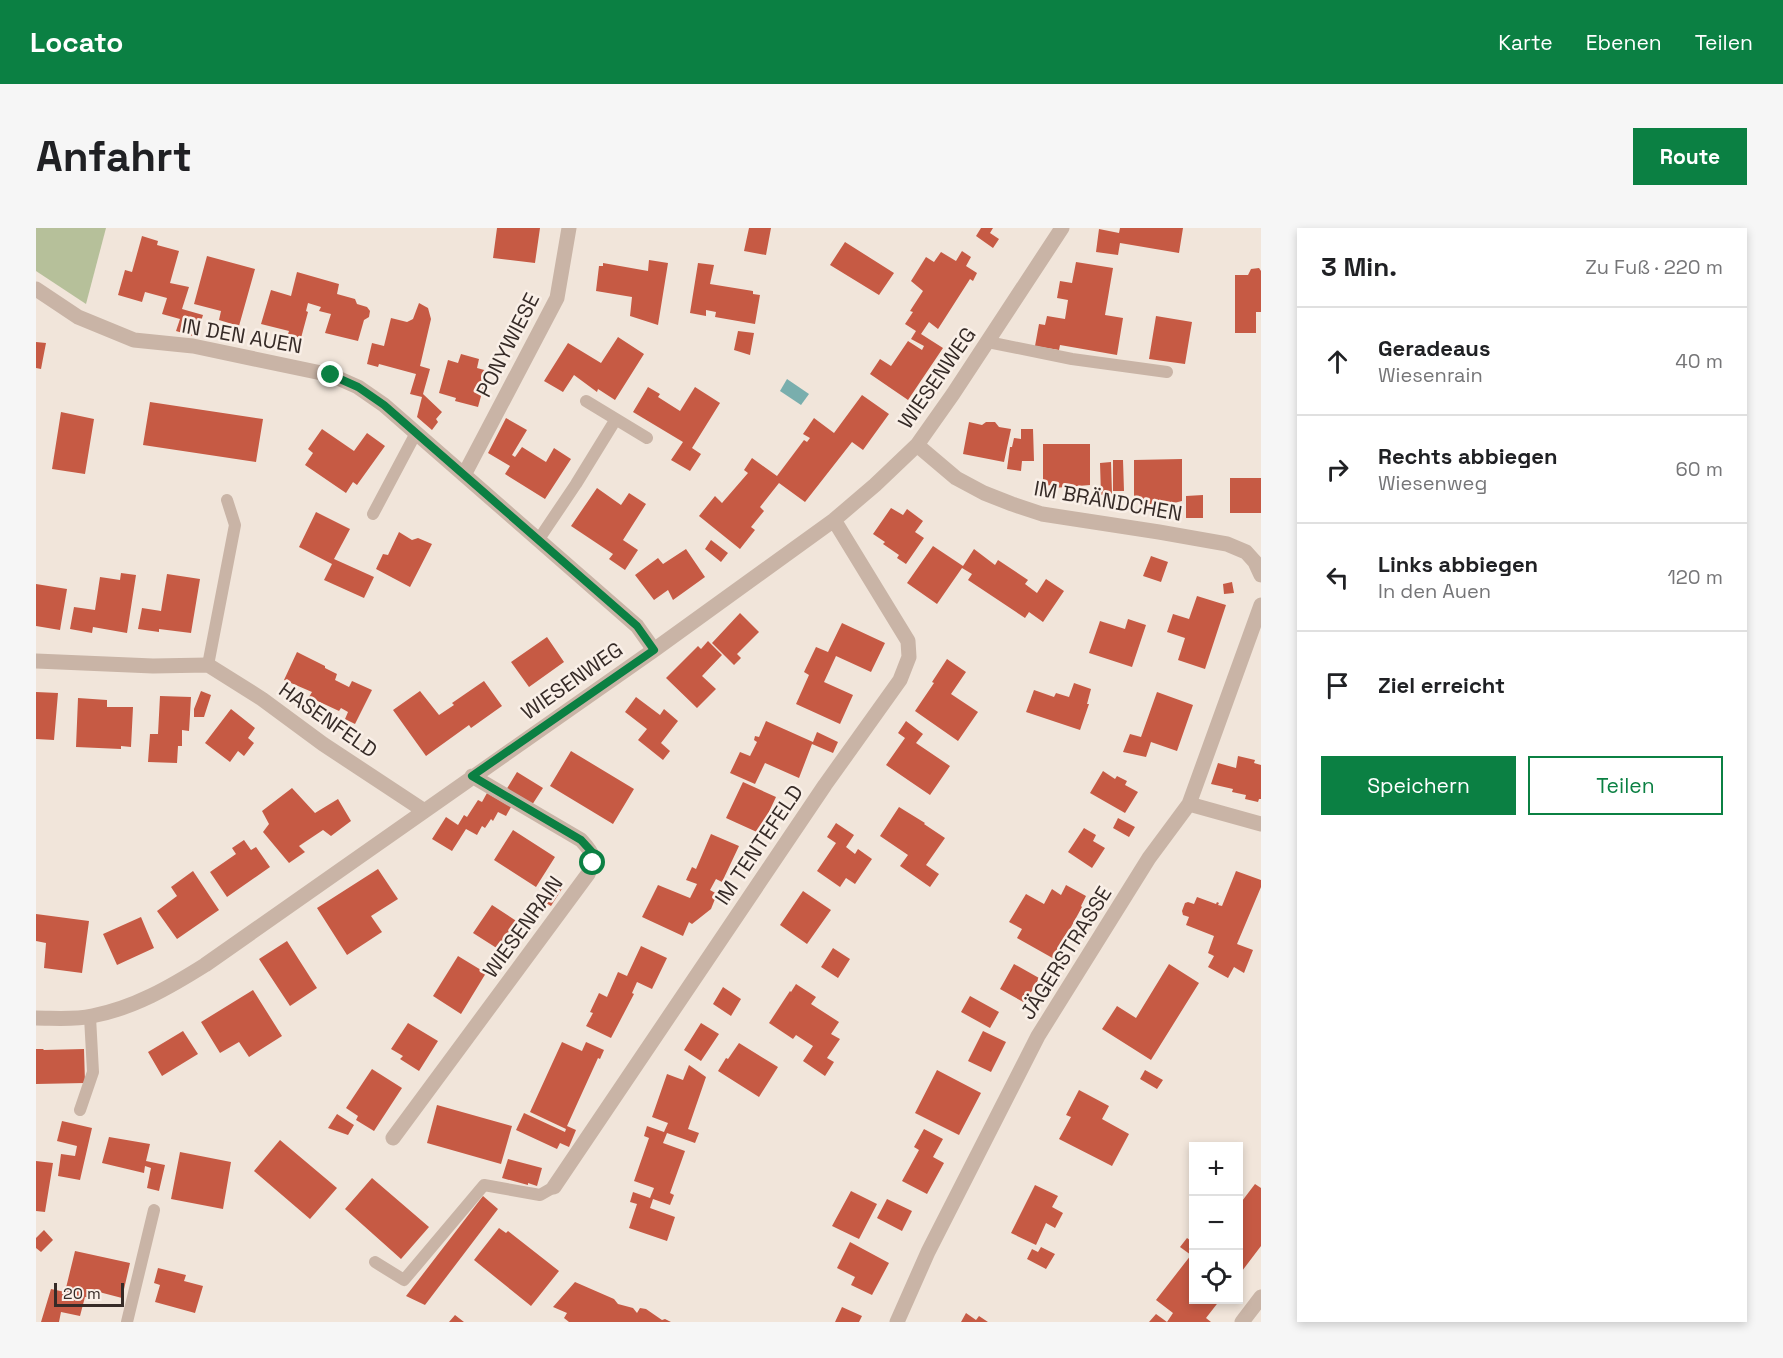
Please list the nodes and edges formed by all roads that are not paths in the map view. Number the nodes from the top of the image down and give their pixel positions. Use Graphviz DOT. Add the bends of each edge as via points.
graph roads {
  1 [pos="569,228"];
  2 [pos="1062,228"];
  3 [pos="36,289"];
  4 [pos="988,342"];
  5 [pos="1167,372"];
  6 [pos="586,400"];
  7 [pos="616,419"];
  8 [pos="416,433"];
  9 [pos="648,438"];
  10 [pos="917,445"];
  11 [pos="464,475"];
  12 [pos="227,500"];
  13 [pos="373,514"];
  14 [pos="834,520"];
  15 [pos="538,539"];
  16 [pos="1261,574"];
  17 [pos="1261,604"];
  18 [pos="654,650"];
  19 [pos="36,662"];
  20 [pos="208,665"];
  21 [pos="472,776"];
  22 [pos="1189,804"];
  23 [pos="423,810"];
  24 [pos="1261,824"];
  25 [pos="90,1017"];
  26 [pos="36,1018"];
  27 [pos="80,1110"];
  28 [pos="393,1138"];
  29 [pos="554,1187"];
  30 [pos="154,1210"];
  31 [pos="375,1262"];
  32 [pos="1261,1298"];
  33 [pos="127,1322"];
  34 [pos="897,1322"];
  35 [pos="1242,1322"];
  1 -- 11 [label="street, PONYWIESE" via="557,298"];
  2 -- 4 [label="street, WIESENWEG"];
  3 -- 8 [label="street, IN DEN AUEN" via="78,317 134,340 193,346 331,375 358,387"];
  4 -- 5 [label="lane"];
  4 -- 10 [label="street, WIESENWEG"];
  6 -- 7 [label="lane"];
  7 -- 9 [label="lane"];
  7 -- 15 [label="lane"];
  8 -- 11 [label="street, IN DEN AUEN"];
  8 -- 13 [label="lane"];
  10 -- 14 [label="street, WIESENWEG"];
  10 -- 16 [label="street, IM BRÄNDCHEN" via="956,478 1012,504 1042,514 1227,544 1246,552"];
  11 -- 15 [label="street, IN DEN AUEN"];
  12 -- 20 [label="lane" via="235,525"];
  14 -- 18 [label="street, WIESENWEG"];
  14 -- 29 [label="street, IM TENTEFELD" via="908,641 909,657 900,680"];
  15 -- 18 [label="street, IN DEN AUEN" via="637,626"];
  17 -- 22 [label="street, JÄGERSTRASSE"];
  18 -- 21 [label="street, WIESENWEG"];
  19 -- 20 [label="street"];
  20 -- 23 [label="street, HASENFELD"];
  21 -- 23 [label="street, WIESENWEG"];
  21 -- 28 [label="street, WIESENRAIN" via="581,840 592,852 593,863"];
  22 -- 24 [label="street"];
  22 -- 34 [label="street, JÄGERSTRASSE" via="1149,858 1038,1036 928,1252"];
  23 -- 25 [label="street, WIESENWEG" via="164,991"];
  25 -- 26 [label="street, WIESENWEG"];
  25 -- 27 [label="lane" via="93,1071"];
  29 -- 31 [label="lane" via="540,1195 484,1185 404,1280"];
  30 -- 33 [label="lane"];
  32 -- 35 [label="street"];
}
